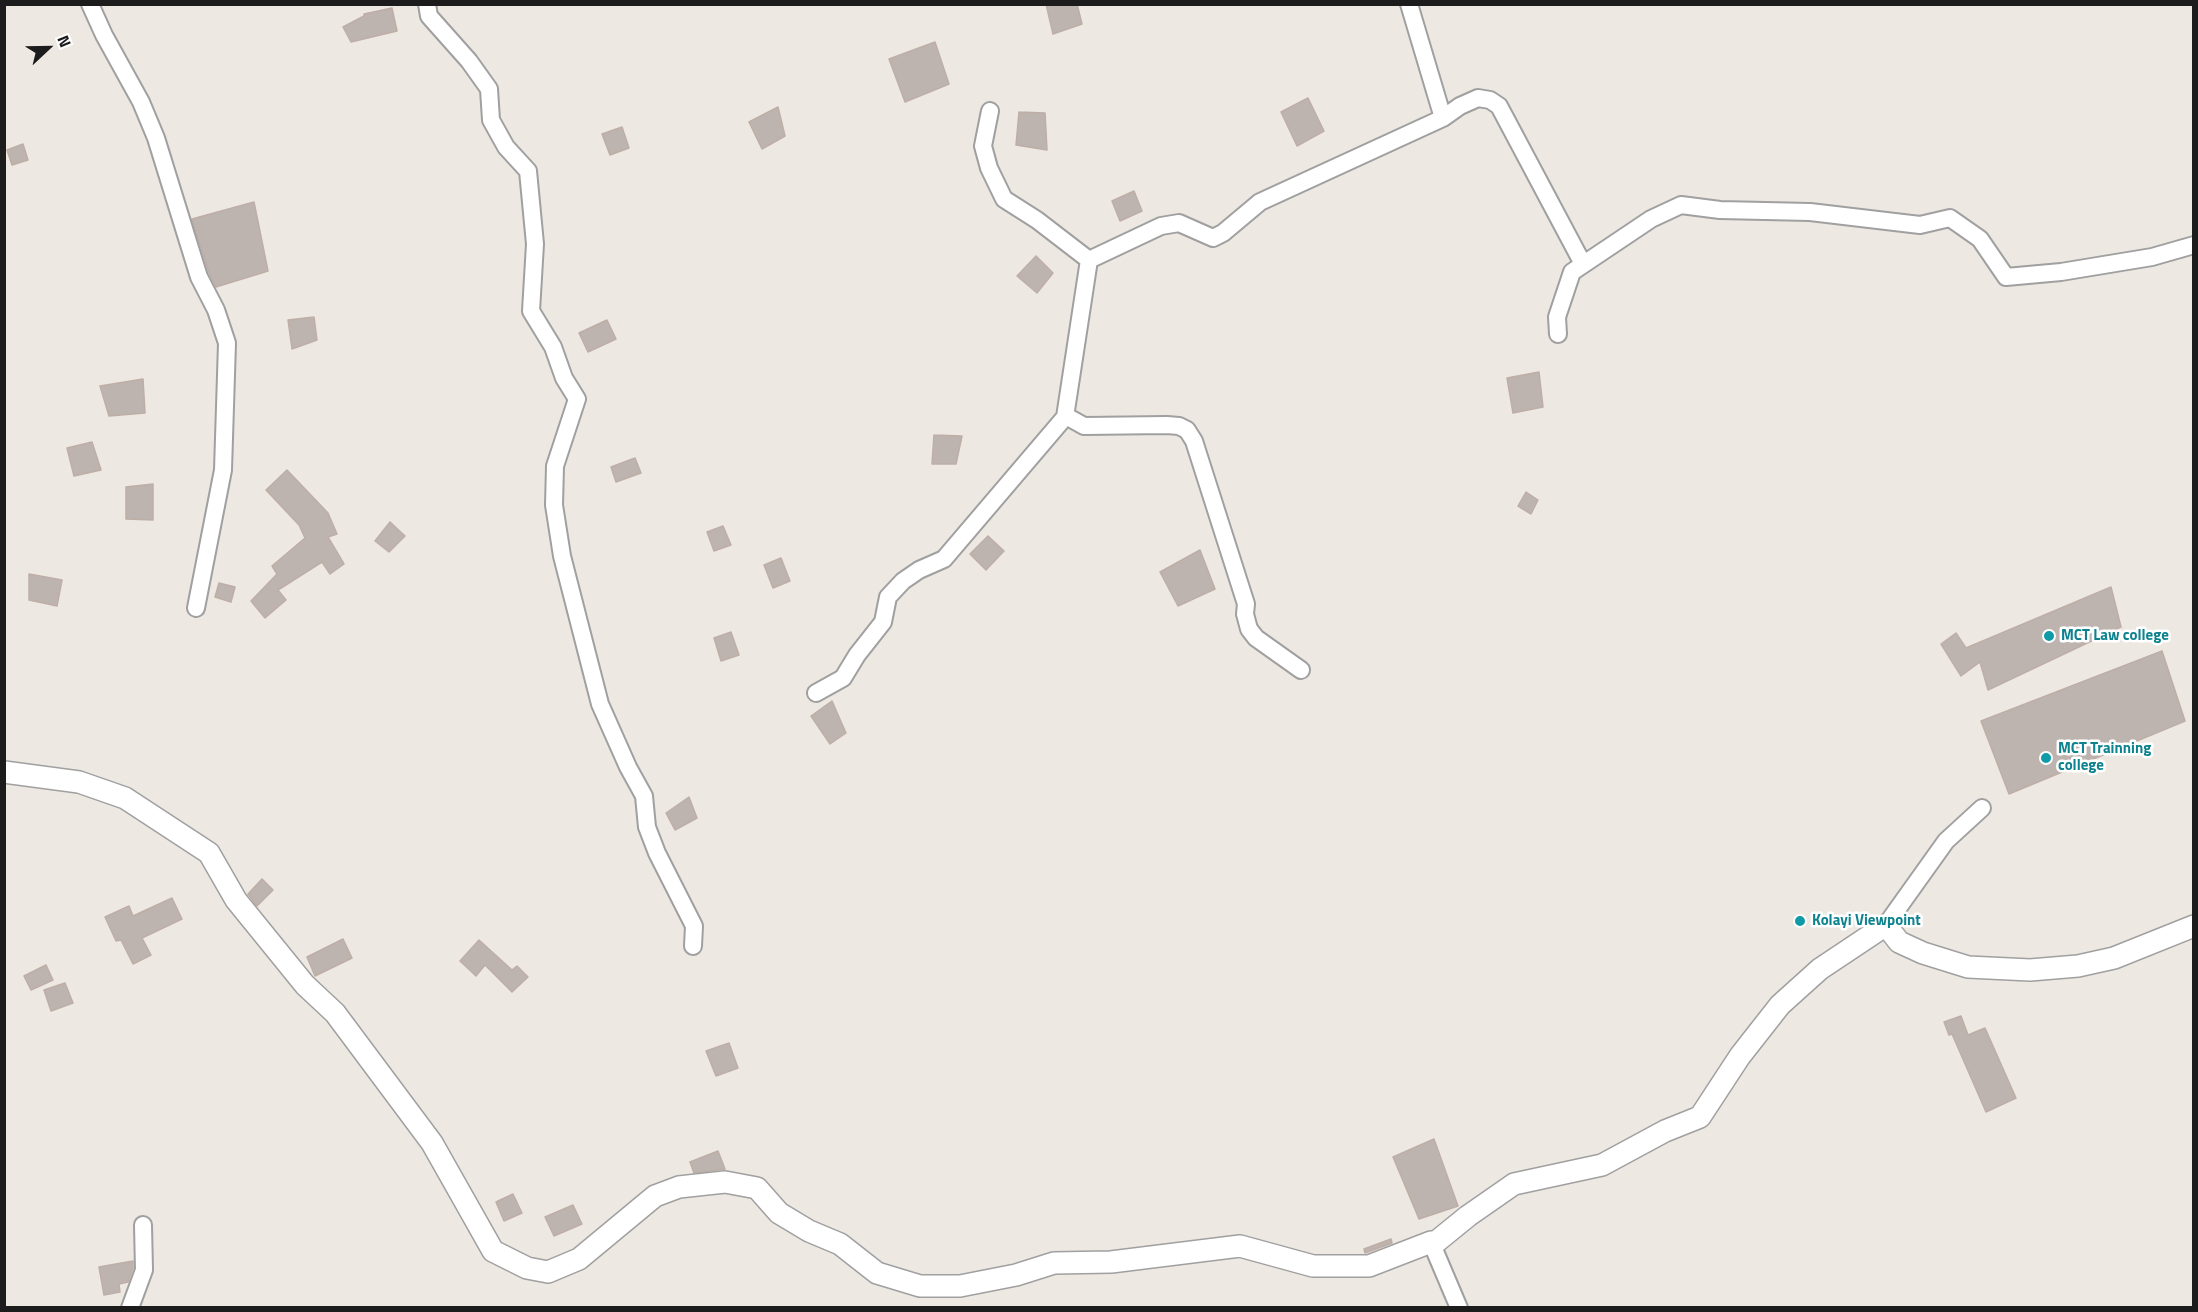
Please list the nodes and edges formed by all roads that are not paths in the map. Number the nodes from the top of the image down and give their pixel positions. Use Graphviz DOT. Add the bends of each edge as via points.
graph roads {
  1 [pos="90,4"];
  2 [pos="428,4"];
  3 [pos="1409,4"];
  4 [pos="990,111"];
  5 [pos="1443,118"];
  6 [pos="2193,244"];
  7 [pos="1089,260"];
  8 [pos="1583,264"];
  9 [pos="1558,334"];
  10 [pos="1066,416"];
  11 [pos="196,608"];
  12 [pos="1300,670"];
  13 [pos="816,693"];
  14 [pos="4,772"];
  15 [pos="1982,808"];
  16 [pos="1886,925"];
  17 [pos="2193,926"];
  18 [pos="693,946"];
  19 [pos="143,1225"];
  20 [pos="1431,1242"];
  21 [pos="130,1308"];
  22 [pos="1459,1308"];
  1 -- 11 [label="street" via="152,129 199,277 227,343 223,470"];
  2 -- 18 [label="street" via="429,16 489,89 491,120 506,147 528,171 534,244 531,311 577,399 555,466 554,505 562,556 600,704 644,796 647,827 654,844 694,926"];
  3 -- 5 [label="street"];
  4 -- 7 [label="street" via="983,146 988,168 1004,199"];
  5 -- 7 [label="street" via="1260,202 1213,238 1179,223 1161,226"];
  5 -- 8 [label="street" via="1478,98 1499,106"];
  6 -- 8 [label="street" via="2152,256 2006,277 1980,239 1950,218 1920,225 1810,212 1681,205 1651,219"];
  7 -- 10 [label="street"];
  8 -- 9 [label="street" via="1572,272 1557,317"];
  10 -- 12 [label="street" via="1084,426 1167,425 1187,430 1194,441 1246,604 1249,629"];
  10 -- 13 [label="street" via="944,559 919,570 888,597 883,622 843,678"];
  14 -- 20 [label="street" via="79,782 125,798 209,853 236,900 305,985 335,1013 432,1143 493,1251 527,1268 548,1272 579,1259 655,1196 679,1187 725,1182 757,1188 779,1213 840,1244 877,1273 920,1286 960,1286 1054,1263 1111,1262 1240,1246 1312,1266 1370,1266"];
  15 -- 16 [label="street" via="1946,841"];
  16 -- 17 [label="street" via="1899,942 1923,953 1968,967 2030,970 2114,958"];
  16 -- 20 [label="street" via="1820,969 1780,1005 1700,1117 1602,1165 1514,1184"];
  19 -- 21 [label="street" via="144,1270"];
  20 -- 22 [label="street"];
}
